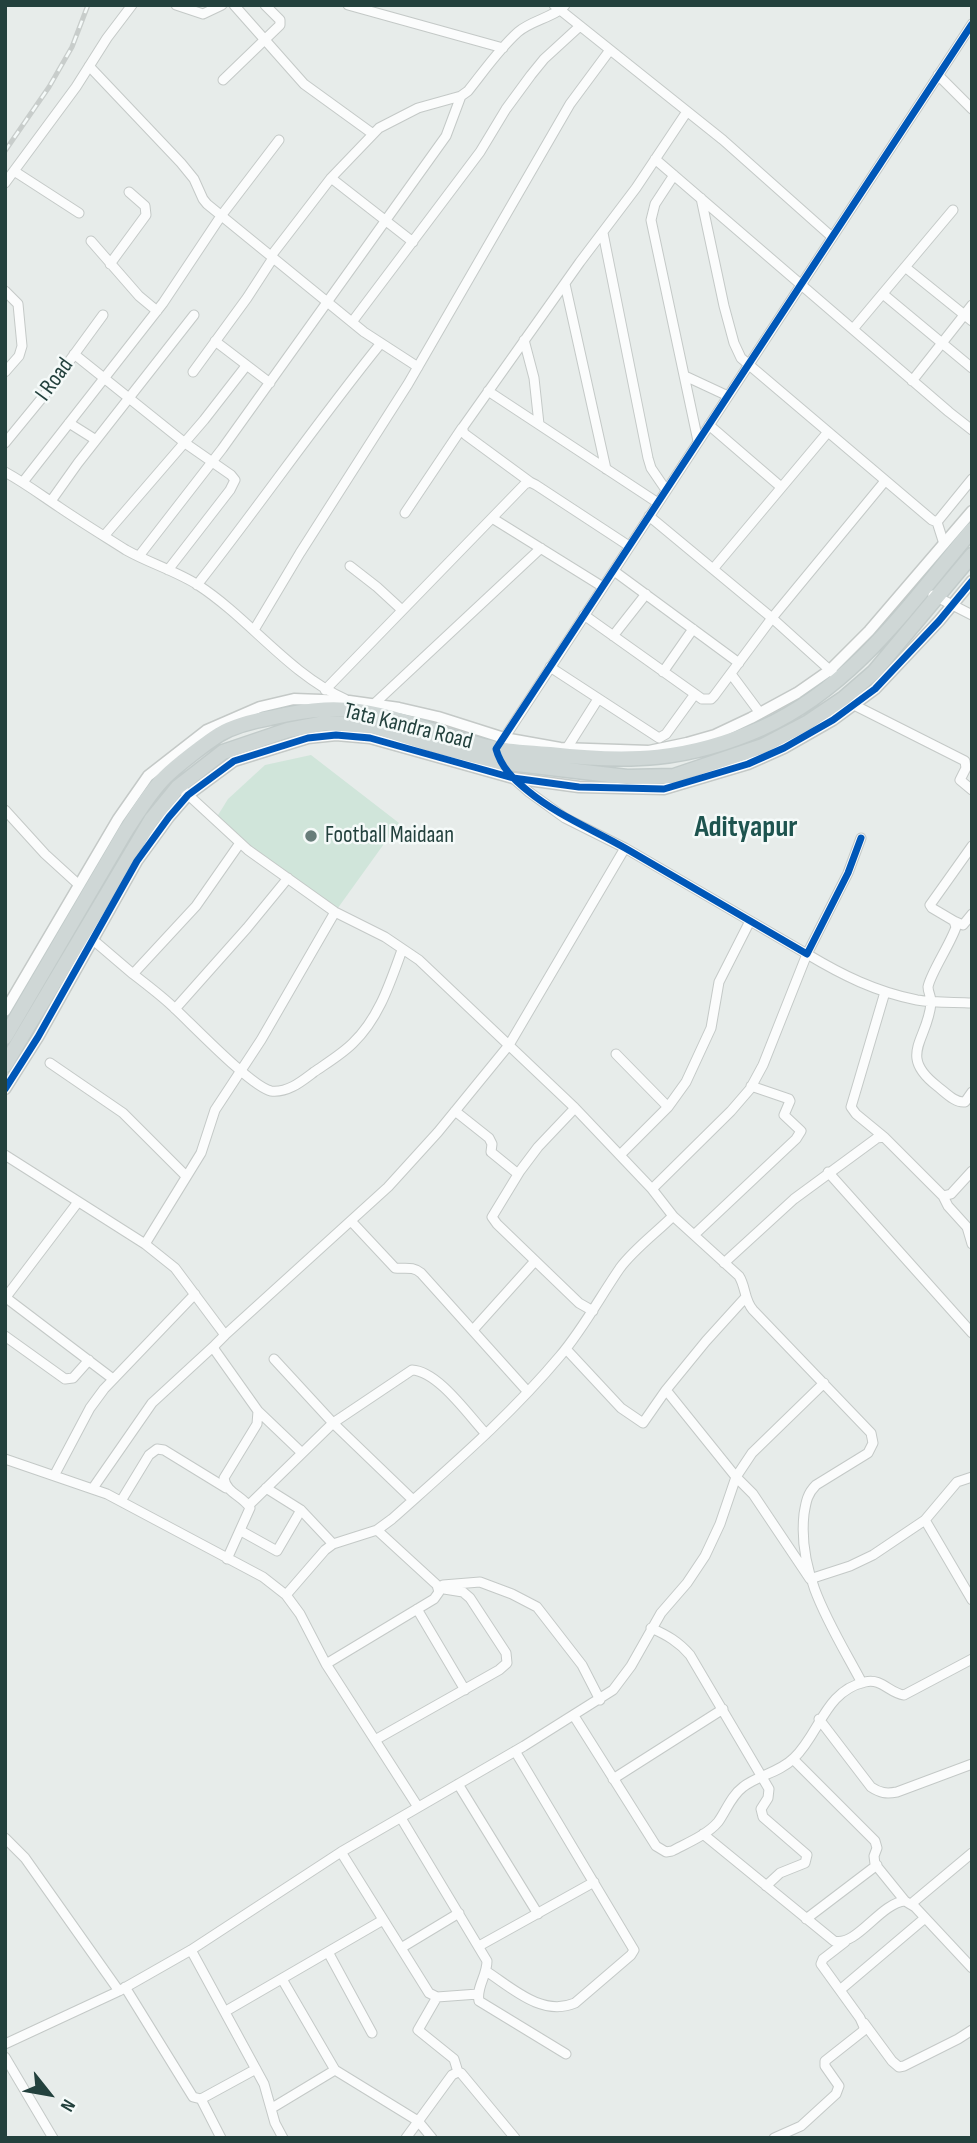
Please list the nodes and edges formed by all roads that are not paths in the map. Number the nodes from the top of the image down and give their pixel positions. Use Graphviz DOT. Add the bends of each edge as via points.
graph roads {
  1 [pos="132,5"];
  2 [pos="176,5"];
  3 [pos="222,5"];
  4 [pos="234,5"];
  5 [pos="265,5"];
  6 [pos="348,5"];
  7 [pos="560,7"];
  8 [pos="972,24"];
  9 [pos="580,26"];
  10 [pos="265,40"];
  11 [pos="503,48"];
  12 [pos="610,50"];
  13 [pos="89,66"];
  14 [pos="938,75"];
  15 [pos="223,80"];
  16 [pos="461,96"];
  17 [pos="972,109"];
  18 [pos="686,113"];
  19 [pos="373,134"];
  20 [pos="279,140"];
  21 [pos="655,159"];
  22 [pos="14,171"];
  23 [pos="674,175"];
  24 [pos="331,178"];
  25 [pos="5,183"];
  26 [pos="129,192"];
  27 [pos="701,198"];
  28 [pos="953,210"];
  29 [pos="79,213"];
  30 [pos="221,216"];
  31 [pos="384,221"];
  32 [pos="603,233"];
  33 [pos="832,237"];
  34 [pos="90,241"];
  35 [pos="413,242"];
  36 [pos="272,257"];
  37 [pos="110,264"];
  38 [pos="905,267"];
  39 [pos="565,284"];
  40 [pos="801,284"];
  41 [pos="5,291"];
  42 [pos="883,294"];
  43 [pos="327,302"];
  44 [pos="972,306"];
  45 [pos="157,311"];
  46 [pos="103,314"];
  47 [pos="194,315"];
  48 [pos="968,318"];
  49 [pos="352,322"];
  50 [pos="853,329"];
  51 [pos="524,340"];
  52 [pos="215,341"];
  53 [pos="381,343"];
  54 [pos="942,344"];
  55 [pos="74,354"];
  56 [pos="748,365"];
  57 [pos="246,366"];
  58 [pos="418,367"];
  59 [pos="972,368"];
  60 [pos="5,372"];
  61 [pos="192,372"];
  62 [pos="685,376"];
  63 [pos="104,378"];
  64 [pos="912,381"];
  65 [pos="270,383"];
  66 [pos="488,391"];
  67 [pos="728,396"];
  68 [pos="130,397"];
  69 [pos="69,423"];
  70 [pos="539,424"];
  71 [pos="709,425"];
  72 [pos="970,426"];
  73 [pos="463,427"];
  74 [pos="828,432"];
  75 [pos="96,440"];
  76 [pos="698,441"];
  77 [pos="5,443"];
  78 [pos="185,443"];
  79 [pos="212,461"];
  80 [pos="606,469"];
  81 [pos="5,472"];
  82 [pos="972,479"];
  83 [pos="885,481"];
  84 [pos="23,482"];
  85 [pos="530,482"];
  86 [pos="781,487"];
  87 [pos="666,490"];
  88 [pos="51,502"];
  89 [pos="658,503"];
  90 [pos="972,511"];
  91 [pos="405,513"];
  92 [pos="649,516"];
  93 [pos="492,518"];
  94 [pos="937,522"];
  95 [pos="972,530"];
  96 [pos="104,536"];
  97 [pos="944,544"];
  98 [pos="629,546"];
  99 [pos="541,548"];
  100 [pos="972,555"];
  101 [pos="139,556"];
  102 [pos="351,566"];
  103 [pos="713,569"];
  104 [pos="168,570"];
  105 [pos="614,570"];
  106 [pos="972,581"];
  107 [pos="197,585"];
  108 [pos="603,587"];
  109 [pos="922,590"];
  110 [pos="646,594"];
  111 [pos="938,598"];
  112 [pos="952,605"];
  113 [pos="402,610"];
  114 [pos="584,615"];
  115 [pos="972,615"];
  116 [pos="772,618"];
  117 [pos="693,629"];
  118 [pos="254,630"];
  119 [pos="613,636"];
  120 [pos="739,663"];
  121 [pos="551,667"];
  122 [pos="663,672"];
  123 [pos="731,674"];
  124 [pos="835,675"];
  125 [pos="326,690"];
  126 [pos="695,694"];
  127 [pos="598,699"];
  128 [pos="349,701"];
  129 [pos="853,705"];
  130 [pos="376,709"];
  131 [pos="761,713"];
  132 [pos="714,740"];
  133 [pos="566,748"];
  134 [pos="500,750"];
  135 [pos="162,771"];
  136 [pos="513,778"];
  137 [pos="972,790"];
  138 [pos="183,791"];
  139 [pos="5,810"];
  140 [pos="861,838"];
  141 [pos="240,843"];
  142 [pos="972,846"];
  143 [pos="625,848"];
  144 [pos="288,878"];
  145 [pos="79,885"];
  146 [pos="335,912"];
  147 [pos="972,914"];
  148 [pos="750,921"];
  149 [pos="954,921"];
  150 [pos="92,939"];
  151 [pos="402,950"];
  152 [pos="807,954"];
  153 [pos="133,974"];
  154 [pos="885,992"];
  155 [pos="932,1001"];
  156 [pos="972,1003"];
  157 [pos="175,1009"];
  158 [pos="5,1010"];
  159 [pos="5,1037"];
  160 [pos="509,1045"];
  161 [pos="616,1054"];
  162 [pos="51,1063"];
  163 [pos="5,1065"];
  164 [pos="241,1071"];
  165 [pos="751,1086"];
  166 [pos="5,1089"];
  167 [pos="972,1091"];
  168 [pos="668,1107"];
  169 [pos="575,1108"];
  170 [pos="456,1111"];
  171 [pos="884,1137"];
  172 [pos="5,1155"];
  173 [pos="620,1156"];
  174 [pos="972,1171"];
  175 [pos="828,1172"];
  176 [pos="518,1174"];
  177 [pos="186,1176"];
  178 [pos="652,1189"];
  179 [pos="943,1196"];
  180 [pos="78,1202"];
  181 [pos="674,1216"];
  182 [pos="351,1221"];
  183 [pos="694,1235"];
  184 [pos="145,1244"];
  185 [pos="972,1244"];
  186 [pos="535,1261"];
  187 [pos="724,1263"];
  188 [pos="195,1294"];
  189 [pos="6,1297"];
  190 [pos="745,1298"];
  191 [pos="593,1311"];
  192 [pos="473,1331"];
  193 [pos="972,1333"];
  194 [pos="225,1335"];
  195 [pos="5,1336"];
  196 [pos="215,1345"];
  197 [pos="566,1349"];
  198 [pos="274,1359"];
  199 [pos="89,1360"];
  200 [pos="113,1379"];
  201 [pos="824,1383"];
  202 [pos="666,1390"];
  203 [pos="528,1392"];
  204 [pos="258,1411"];
  205 [pos="333,1423"];
  206 [pos="485,1434"];
  207 [pos="302,1453"];
  208 [pos="5,1459"];
  209 [pos="55,1475"];
  210 [pos="736,1476"];
  211 [pos="972,1477"];
  212 [pos="93,1488"];
  213 [pos="266,1488"];
  214 [pos="227,1489"];
  215 [pos="413,1500"];
  216 [pos="121,1501"];
  217 [pos="249,1505"];
  218 [pos="301,1510"];
  219 [pos="925,1520"];
  220 [pos="377,1530"];
  221 [pos="241,1531"];
  222 [pos="333,1544"];
  223 [pos="228,1559"];
  224 [pos="810,1579"];
  225 [pos="438,1587"];
  226 [pos="286,1595"];
  227 [pos="972,1600"];
  228 [pos="417,1609"];
  229 [pos="651,1628"];
  230 [pos="972,1659"];
  231 [pos="326,1664"];
  232 [pos="862,1683"];
  233 [pos="465,1690"];
  234 [pos="600,1700"];
  235 [pos="723,1709"];
  236 [pos="573,1716"];
  237 [pos="819,1719"];
  238 [pos="375,1740"];
  239 [pos="515,1751"];
  240 [pos="793,1759"];
  241 [pos="972,1764"];
  242 [pos="762,1777"];
  243 [pos="613,1779"];
  244 [pos="458,1784"];
  245 [pos="418,1807"];
  246 [pos="401,1818"];
  247 [pos="703,1834"];
  248 [pos="5,1838"];
  249 [pos="341,1852"];
  250 [pos="972,1853"];
  251 [pos="877,1866"];
  252 [pos="594,1882"];
  253 [pos="766,1886"];
  254 [pos="908,1903"];
  255 [pos="459,1913"];
  256 [pos="538,1914"];
  257 [pos="925,1918"];
  258 [pos="806,1919"];
  259 [pos="383,1920"];
  260 [pos="846,1941"];
  261 [pos="479,1946"];
  262 [pos="401,1948"];
  263 [pos="191,1950"];
  264 [pos="328,1952"];
  265 [pos="972,1968"];
  266 [pos="486,1971"];
  267 [pos="282,1979"];
  268 [pos="122,1989"];
  269 [pos="840,1990"];
  270 [pos="478,1994"];
  271 [pos="437,1997"];
  272 [pos="226,2011"];
  273 [pos="863,2022"];
  274 [pos="972,2030"];
  275 [pos="372,2033"];
  276 [pos="5,2044"];
  277 [pos="566,2054"];
  278 [pos="5,2057"];
  279 [pos="256,2069"];
  280 [pos="335,2070"];
  281 [pos="457,2072"];
  282 [pos="201,2099"];
  283 [pos="272,2108"];
  284 [pos="418,2121"];
  285 [pos="53,2138"];
  286 [pos="221,2138"];
  287 [pos="283,2138"];
  288 [pos="406,2138"];
  289 [pos="432,2138"];
  290 [pos="515,2138"];
  291 [pos="774,2138"];
  1 -- 13 [label="street"];
  2 -- 3 [label="street" via="203,14"];
  4 -- 10 [label="street"];
  5 -- 10 [label="street" via="280,25"];
  6 -- 11 [label="street"];
  7 -- 9 [label="street"];
  7 -- 11 [label="street" via="517,32"];
  8 -- 14 [label="street"];
  9 -- 12 [label="street"];
  9 -- 35 [label="street" via="530,75"];
  10 -- 15 [label="street"];
  10 -- 19 [label="street" via="311,90"];
  11 -- 16 [label="street"];
  12 -- 18 [label="street"];
  12 -- 58 [label="street" via="570,104"];
  13 -- 22 [label="street"];
  13 -- 30 [label="street" via="181,163 194,178 202,199"];
  14 -- 17 [label="street"];
  14 -- 33 [label="street"];
  16 -- 19 [label="street" via="418,108"];
  16 -- 31 [label="street" via="446,136"];
  18 -- 21 [label="street"];
  18 -- 33 [label="street"];
  19 -- 24 [label="street"];
  20 -- 30 [label="street"];
  21 -- 23 [label="street"];
  21 -- 32 [label="street"];
  22 -- 25 [label="street"];
  22 -- 29 [label="street"];
  23 -- 27 [label="street"];
  23 -- 62 [label="street" via="655,204 651,220"];
  24 -- 31 [label="street"];
  24 -- 36 [label="street"];
  26 -- 37 [label="street" via="145,206 146,215"];
  27 -- 40 [label="street"];
  27 -- 56 [label="street" via="730,330 738,355"];
  28 -- 38 [label="street"];
  30 -- 36 [label="street"];
  30 -- 45 [label="street"];
  31 -- 35 [label="street"];
  31 -- 43 [label="street"];
  32 -- 39 [label="street"];
  32 -- 87 [label="street" via="648,458"];
  33 -- 40 [label="street"];
  34 -- 37 [label="street"];
  35 -- 49 [label="street"];
  36 -- 43 [label="street"];
  36 -- 52 [label="street"];
  37 -- 45 [label="street"];
  38 -- 42 [label="street"];
  38 -- 48 [label="street"];
  39 -- 51 [label="street"];
  39 -- 80 [label="street"];
  40 -- 50 [label="street"];
  40 -- 56 [label="street"];
  41 -- 60 [label="street" via="18,304 22,346"];
  42 -- 50 [label="street"];
  42 -- 54 [label="street"];
  43 -- 49 [label="street"];
  43 -- 65 [label="street"];
  44 -- 48 [label="street"];
  45 -- 63 [label="street"];
  46 -- 55 [label="street, I Road"];
  47 -- 68 [label="street"];
  48 -- 54 [label="street"];
  49 -- 53 [label="street"];
  50 -- 64 [label="street"];
  51 -- 66 [label="street"];
  51 -- 70 [label="street"];
  52 -- 57 [label="street"];
  52 -- 61 [label="street"];
  53 -- 58 [label="street"];
  53 -- 107 [label="street"];
  54 -- 59 [label="street"];
  54 -- 64 [label="street"];
  55 -- 63 [label="street"];
  55 -- 77 [label="street, I Road"];
  56 -- 67 [label="street"];
  56 -- 74 [label="street"];
  57 -- 65 [label="street"];
  57 -- 78 [label="street"];
  58 -- 118 [label="street"];
  62 -- 67 [label="street"];
  62 -- 76 [label="street"];
  63 -- 68 [label="street"];
  63 -- 69 [label="street"];
  64 -- 72 [label="street"];
  65 -- 79 [label="street"];
  66 -- 70 [label="street"];
  66 -- 73 [label="street"];
  67 -- 71 [label="street"];
  68 -- 75 [label="street"];
  68 -- 78 [label="street"];
  69 -- 75 [label="street"];
  69 -- 84 [label="street"];
  70 -- 80 [label="street"];
  71 -- 76 [label="street"];
  71 -- 86 [label="street"];
  73 -- 85 [label="street" via="466,435"];
  73 -- 91 [label="street"];
  74 -- 83 [label="street"];
  74 -- 86 [label="street"];
  75 -- 88 [label="street"];
  76 -- 87 [label="street"];
  78 -- 79 [label="street"];
  78 -- 96 [label="street"];
  79 -- 101 [label="street"];
  79 -- 104 [label="street" via="231,475 234,484"];
  80 -- 89 [label="street"];
  81 -- 84 [label="street"];
  82 -- 94 [label="street"];
  83 -- 94 [label="street"];
  83 -- 116 [label="street"];
  84 -- 88 [label="street"];
  85 -- 93 [label="street"];
  85 -- 98 [label="street"];
  86 -- 103 [label="street"];
  87 -- 89 [label="street"];
  88 -- 96 [label="street"];
  89 -- 92 [label="street"];
  90 -- 97 [label="street"];
  92 -- 98 [label="street"];
  92 -- 103 [label="street"];
  93 -- 99 [label="street"];
  93 -- 113 [label="street"];
  94 -- 97 [label="street"];
  95 -- 109 [label="main road, Tata Kandra Road"];
  96 -- 101 [label="street"];
  97 -- 124 [label="street"];
  98 -- 105 [label="street"];
  99 -- 108 [label="street"];
  99 -- 130 [label="street"];
  100 -- 111 [label="main road, Tata Kandra Road"];
  101 -- 104 [label="street"];
  102 -- 113 [label="street"];
  103 -- 116 [label="street"];
  104 -- 107 [label="street"];
  105 -- 108 [label="street"];
  105 -- 110 [label="street"];
  106 -- 112 [label="street"];
  107 -- 118 [label="street"];
  108 -- 114 [label="street"];
  109 -- 111 [label="street"];
  109 -- 124 [label="main road, Tata Kandra Road" via="885,636"];
  110 -- 117 [label="street"];
  110 -- 119 [label="street"];
  111 -- 112 [label="street"];
  111 -- 134 [label="main road, Tata Kandra Road" via="874,672 844,698 763,746 674,776 627,777"];
  112 -- 115 [label="street"];
  112 -- 129 [label="street" via="875,689"];
  113 -- 125 [label="street"];
  114 -- 119 [label="street"];
  114 -- 121 [label="street"];
  116 -- 120 [label="street"];
  116 -- 124 [label="street"];
  117 -- 120 [label="street"];
  117 -- 122 [label="street"];
  118 -- 125 [label="street"];
  119 -- 122 [label="street"];
  120 -- 123 [label="street"];
  121 -- 127 [label="street"];
  121 -- 134 [label="street"];
  122 -- 126 [label="street"];
  123 -- 126 [label="street" via="711,699"];
  123 -- 131 [label="street"];
  124 -- 131 [label="street"];
  124 -- 132 [label="main road, Tata Kandra Road" via="805,705 763,727"];
  125 -- 128 [label="street"];
  126 -- 127 [label="street" via="659,738"];
  127 -- 133 [label="street"];
  128 -- 130 [label="street"];
  128 -- 135 [label="street" via="294,699 260,707 207,730"];
  129 -- 136 [label="street" via="772,754 664,789 579,787"];
  129 -- 137 [label="street" via="965,761 960,780"];
  130 -- 134 [label="main road, Tata Kandra Road"];
  130 -- 135 [label="main road, Tata Kandra Road" via="306,709 252,722 220,734"];
  131 -- 132 [label="street"];
  132 -- 133 [label="street" via="649,751"];
  132 -- 134 [label="main road, Tata Kandra Road" via="682,754 627,760"];
  133 -- 134 [label="street"];
  134 -- 136 [label="street"];
  134 -- 138 [label="main road, Tata Kandra Road" via="439,747 374,726 324,723 223,752"];
  135 -- 145 [label="street" via="148,776"];
  135 -- 159 [label="main road, Tata Kandra Road"];
  136 -- 138 [label="street" via="370,738 336,735 308,738 234,761"];
  136 -- 143 [label="street" via="565,818"];
  138 -- 141 [label="street"];
  138 -- 150 [label="street"];
  138 -- 163 [label="main road, Tata Kandra Road" via="151,820"];
  139 -- 145 [label="street"];
  140 -- 152 [label="street"];
  141 -- 144 [label="street"];
  141 -- 153 [label="street" via="188,915"];
  142 -- 149 [label="street" via="930,905"];
  143 -- 148 [label="street"];
  143 -- 160 [label="street"];
  144 -- 146 [label="street"];
  144 -- 157 [label="street"];
  145 -- 158 [label="street"];
  146 -- 151 [label="street"];
  146 -- 164 [label="street"];
  147 -- 149 [label="street" via="965,924"];
  148 -- 152 [label="street"];
  148 -- 168 [label="street" via="719,982 698,1059"];
  149 -- 155 [label="street" via="955,930 928,987"];
  150 -- 153 [label="street"];
  150 -- 166 [label="street"];
  151 -- 160 [label="street" via="419,960"];
  151 -- 164 [label="street" via="377,1012 352,1045 281,1091 269,1091"];
  152 -- 154 [label="street"];
  152 -- 165 [label="street"];
  153 -- 157 [label="street"];
  154 -- 155 [label="street"];
  154 -- 171 [label="street" via="851,1107"];
  155 -- 156 [label="street"];
  155 -- 167 [label="street" via="917,1049 920,1071 957,1101 965,1102"];
  157 -- 164 [label="street"];
  160 -- 169 [label="street"];
  160 -- 170 [label="street"];
  161 -- 168 [label="street"];
  162 -- 177 [label="street" via="123,1113"];
  164 -- 177 [label="street" via="215,1110 201,1153"];
  165 -- 178 [label="street"];
  165 -- 183 [label="street" via="789,1099 784,1115 801,1131"];
  168 -- 173 [label="street"];
  169 -- 173 [label="street"];
  169 -- 176 [label="street"];
  170 -- 176 [label="street" via="489,1138 491,1152"];
  170 -- 182 [label="street"];
  171 -- 175 [label="street"];
  171 -- 179 [label="street"];
  172 -- 180 [label="street"];
  173 -- 178 [label="street"];
  174 -- 179 [label="street" via="951,1194"];
  175 -- 187 [label="street"];
  175 -- 193 [label="street"];
  176 -- 186 [label="street" via="492,1217"];
  177 -- 184 [label="street"];
  178 -- 181 [label="street"];
  179 -- 185 [label="street" via="963,1221"];
  180 -- 184 [label="street"];
  180 -- 189 [label="street"];
  181 -- 183 [label="street"];
  181 -- 191 [label="street" via="628,1259"];
  182 -- 192 [label="street" via="395,1268 421,1273"];
  182 -- 194 [label="street"];
  183 -- 187 [label="street"];
  184 -- 188 [label="street" via="175,1268"];
  186 -- 191 [label="street"];
  186 -- 192 [label="street"];
  187 -- 190 [label="street" via="742,1280"];
  188 -- 194 [label="street"];
  188 -- 200 [label="street"];
  189 -- 199 [label="street"];
  190 -- 201 [label="street"];
  190 -- 202 [label="street"];
  191 -- 197 [label="street"];
  192 -- 203 [label="street"];
  194 -- 196 [label="street"];
  195 -- 199 [label="street" via="65,1379 73,1378"];
  196 -- 204 [label="street" via="216,1354"];
  196 -- 212 [label="street" via="152,1403"];
  197 -- 202 [label="street" via="639,1422 646,1421"];
  197 -- 203 [label="street"];
  198 -- 205 [label="street"];
  199 -- 200 [label="street"];
  200 -- 209 [label="street" via="90,1408"];
  201 -- 210 [label="street" via="752,1453"];
  201 -- 224 [label="street" via="871,1433 873,1443 868,1453 810,1490 802,1534"];
  202 -- 210 [label="street"];
  203 -- 206 [label="street"];
  204 -- 207 [label="street"];
  204 -- 214 [label="street" via="257,1424 225,1474"];
  205 -- 206 [label="street" via="418,1370 442,1386"];
  205 -- 207 [label="street"];
  205 -- 215 [label="street"];
  206 -- 215 [label="street"];
  207 -- 213 [label="street"];
  208 -- 209 [label="street"];
  209 -- 212 [label="street"];
  210 -- 224 [label="street"];
  210 -- 229 [label="street" via="705,1556"];
  211 -- 219 [label="street" via="957,1482"];
  212 -- 216 [label="street"];
  213 -- 217 [label="street"];
  213 -- 218 [label="street"];
  214 -- 216 [label="street" via="157,1450 149,1455"];
  214 -- 217 [label="street"];
  215 -- 220 [label="street"];
  216 -- 223 [label="street"];
  217 -- 221 [label="street"];
  218 -- 221 [label="street" via="277,1551"];
  218 -- 222 [label="street"];
  219 -- 224 [label="street" via="862,1561"];
  219 -- 227 [label="street"];
  220 -- 222 [label="street"];
  220 -- 225 [label="street"];
  221 -- 223 [label="street"];
  222 -- 226 [label="street"];
  223 -- 226 [label="street"];
  224 -- 232 [label="street"];
  225 -- 228 [label="street" via="434,1600"];
  225 -- 233 [label="street" via="467,1595 506,1653 507,1663"];
  225 -- 234 [label="street" via="480,1582 537,1607 582,1665"];
  226 -- 231 [label="street"];
  228 -- 231 [label="street"];
  228 -- 233 [label="street"];
  229 -- 234 [label="street" via="624,1678"];
  229 -- 235 [label="street" via="681,1644"];
  230 -- 232 [label="street" via="904,1695 874,1681"];
  231 -- 238 [label="street"];
  232 -- 237 [label="street" via="838,1696"];
  233 -- 238 [label="street"];
  234 -- 236 [label="street"];
  235 -- 242 [label="street"];
  235 -- 243 [label="street"];
  236 -- 239 [label="street"];
  236 -- 243 [label="street"];
  237 -- 240 [label="street"];
  237 -- 241 [label="street" via="878,1792 897,1792"];
  238 -- 245 [label="street"];
  239 -- 244 [label="street"];
  239 -- 252 [label="street"];
  240 -- 242 [label="street"];
  240 -- 251 [label="street" via="875,1841"];
  242 -- 247 [label="street" via="738,1791 718,1822"];
  242 -- 253 [label="street" via="769,1794 761,1813 808,1858"];
  243 -- 247 [label="street" via="661,1850 672,1851"];
  244 -- 245 [label="street"];
  244 -- 256 [label="street"];
  245 -- 246 [label="street"];
  246 -- 249 [label="street"];
  246 -- 255 [label="street"];
  247 -- 253 [label="street"];
  248 -- 268 [label="street" via="25,1858"];
  249 -- 259 [label="street"];
  249 -- 263 [label="street"];
  250 -- 254 [label="street"];
  251 -- 254 [label="street"];
  251 -- 258 [label="street"];
  252 -- 256 [label="street"];
  252 -- 266 [label="street" via="634,1950 575,2003 558,2008 539,2004"];
  253 -- 258 [label="street"];
  254 -- 257 [label="street"];
  254 -- 260 [label="street" via="894,1904"];
  255 -- 261 [label="street"];
  255 -- 262 [label="street"];
  256 -- 261 [label="street"];
  257 -- 265 [label="street"];
  257 -- 269 [label="street"];
  258 -- 260 [label="street" via="834,1941"];
  259 -- 262 [label="street"];
  259 -- 264 [label="street"];
  260 -- 269 [label="street" via="821,1964"];
  261 -- 266 [label="street" via="487,1961"];
  262 -- 271 [label="street" via="426,1990"];
  263 -- 268 [label="street"];
  263 -- 272 [label="street"];
  264 -- 267 [label="street"];
  264 -- 275 [label="street"];
  266 -- 270 [label="street"];
  267 -- 272 [label="street"];
  267 -- 280 [label="street"];
  268 -- 276 [label="street"];
  268 -- 282 [label="street" via="190,2094"];
  269 -- 273 [label="street"];
  270 -- 271 [label="street"];
  270 -- 277 [label="street" via="482,2004"];
  271 -- 281 [label="street" via="418,2030 454,2059"];
  272 -- 279 [label="street"];
  273 -- 274 [label="street" via="899,2067"];
  273 -- 291 [label="street" via="859,2036 825,2061 839,2086 836,2094 801,2126"];
  278 -- 285 [label="street"];
  279 -- 282 [label="street"];
  279 -- 283 [label="street"];
  280 -- 283 [label="street"];
  280 -- 284 [label="street"];
  281 -- 284 [label="street"];
  281 -- 290 [label="street"];
  282 -- 286 [label="street"];
  283 -- 287 [label="street"];
  284 -- 288 [label="street"];
  284 -- 289 [label="street"];
}
